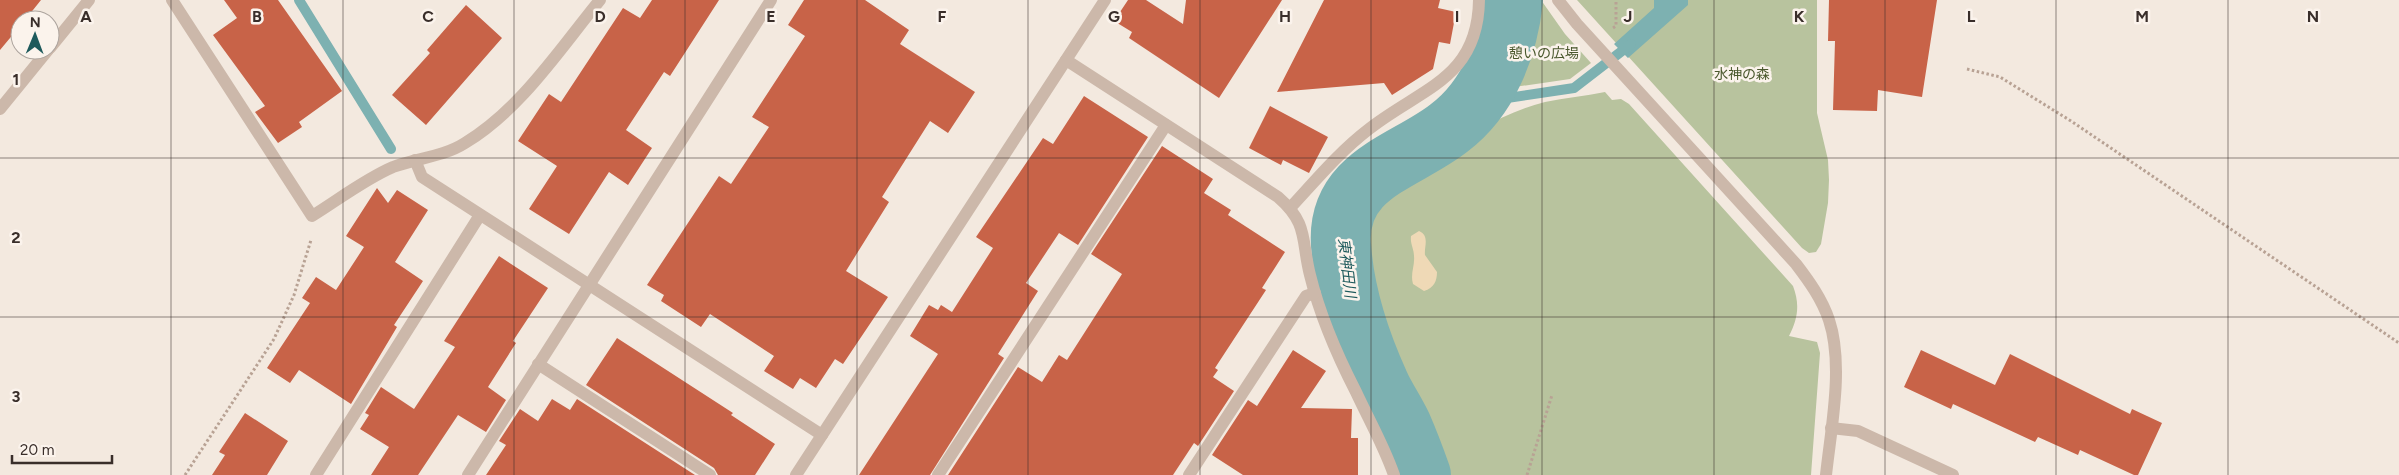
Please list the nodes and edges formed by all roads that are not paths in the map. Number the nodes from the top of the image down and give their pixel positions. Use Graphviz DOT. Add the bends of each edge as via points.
graph roads {
  1 [pos="89,0"];
  2 [pos="172,0"];
  3 [pos="600,0"];
  4 [pos="771,0"];
  5 [pos="1105,0"];
  6 [pos="1479,0"];
  7 [pos="1558,0"];
  8 [pos="60,36"];
  9 [pos="40,60"];
  10 [pos="1066,60"];
  11 [pos="0,109"];
  12 [pos="1166,125"];
  13 [pos="416,160"];
  14 [pos="1290,208"];
  15 [pos="480,215"];
  16 [pos="588,284"];
  17 [pos="1316,293"];
  18 [pos="538,364"];
  19 [pos="1831,428"];
  20 [pos="822,435"];
  21 [pos="316,475"];
  22 [pos="468,475"];
  23 [pos="710,475"];
  24 [pos="796,475"];
  25 [pos="938,475"];
  26 [pos="1189,475"];
  27 [pos="1394,475"];
  28 [pos="1826,475"];
  29 [pos="1953,475"];
  1 -- 8 [label="street"];
  2 -- 13 [label="street" via="312,216 392,167"];
  3 -- 13 [label="street" via="528,88 484,131 463,145"];
  4 -- 16 [label="street"];
  5 -- 10 [label="street"];
  6 -- 14 [label="street" via="1479,19 1472,43 1458,65 1440,82 1355,140"];
  7 -- 19 [label="street" via="1796,264 1815,290 1829,320 1835,352"];
  9 -- 11 [label="street"];
  10 -- 12 [label="street"];
  10 -- 20 [label="street"];
  12 -- 14 [label="street"];
  12 -- 25 [label="street"];
  13 -- 15 [label="street" via="422,177"];
  14 -- 17 [label="street" via="1300,222 1305,238 1308,266"];
  15 -- 16 [label="street"];
  15 -- 21 [label="street"];
  16 -- 18 [label="street"];
  16 -- 20 [label="street"];
  17 -- 26 [label="street" via="1306,296"];
  17 -- 27 [label="street" via="1335,348 1380,438"];
  18 -- 22 [label="street"];
  18 -- 23 [label="street"];
  19 -- 28 [label="street"];
  19 -- 29 [label="street" via="1858,431"];
  20 -- 24 [label="street"];
}
